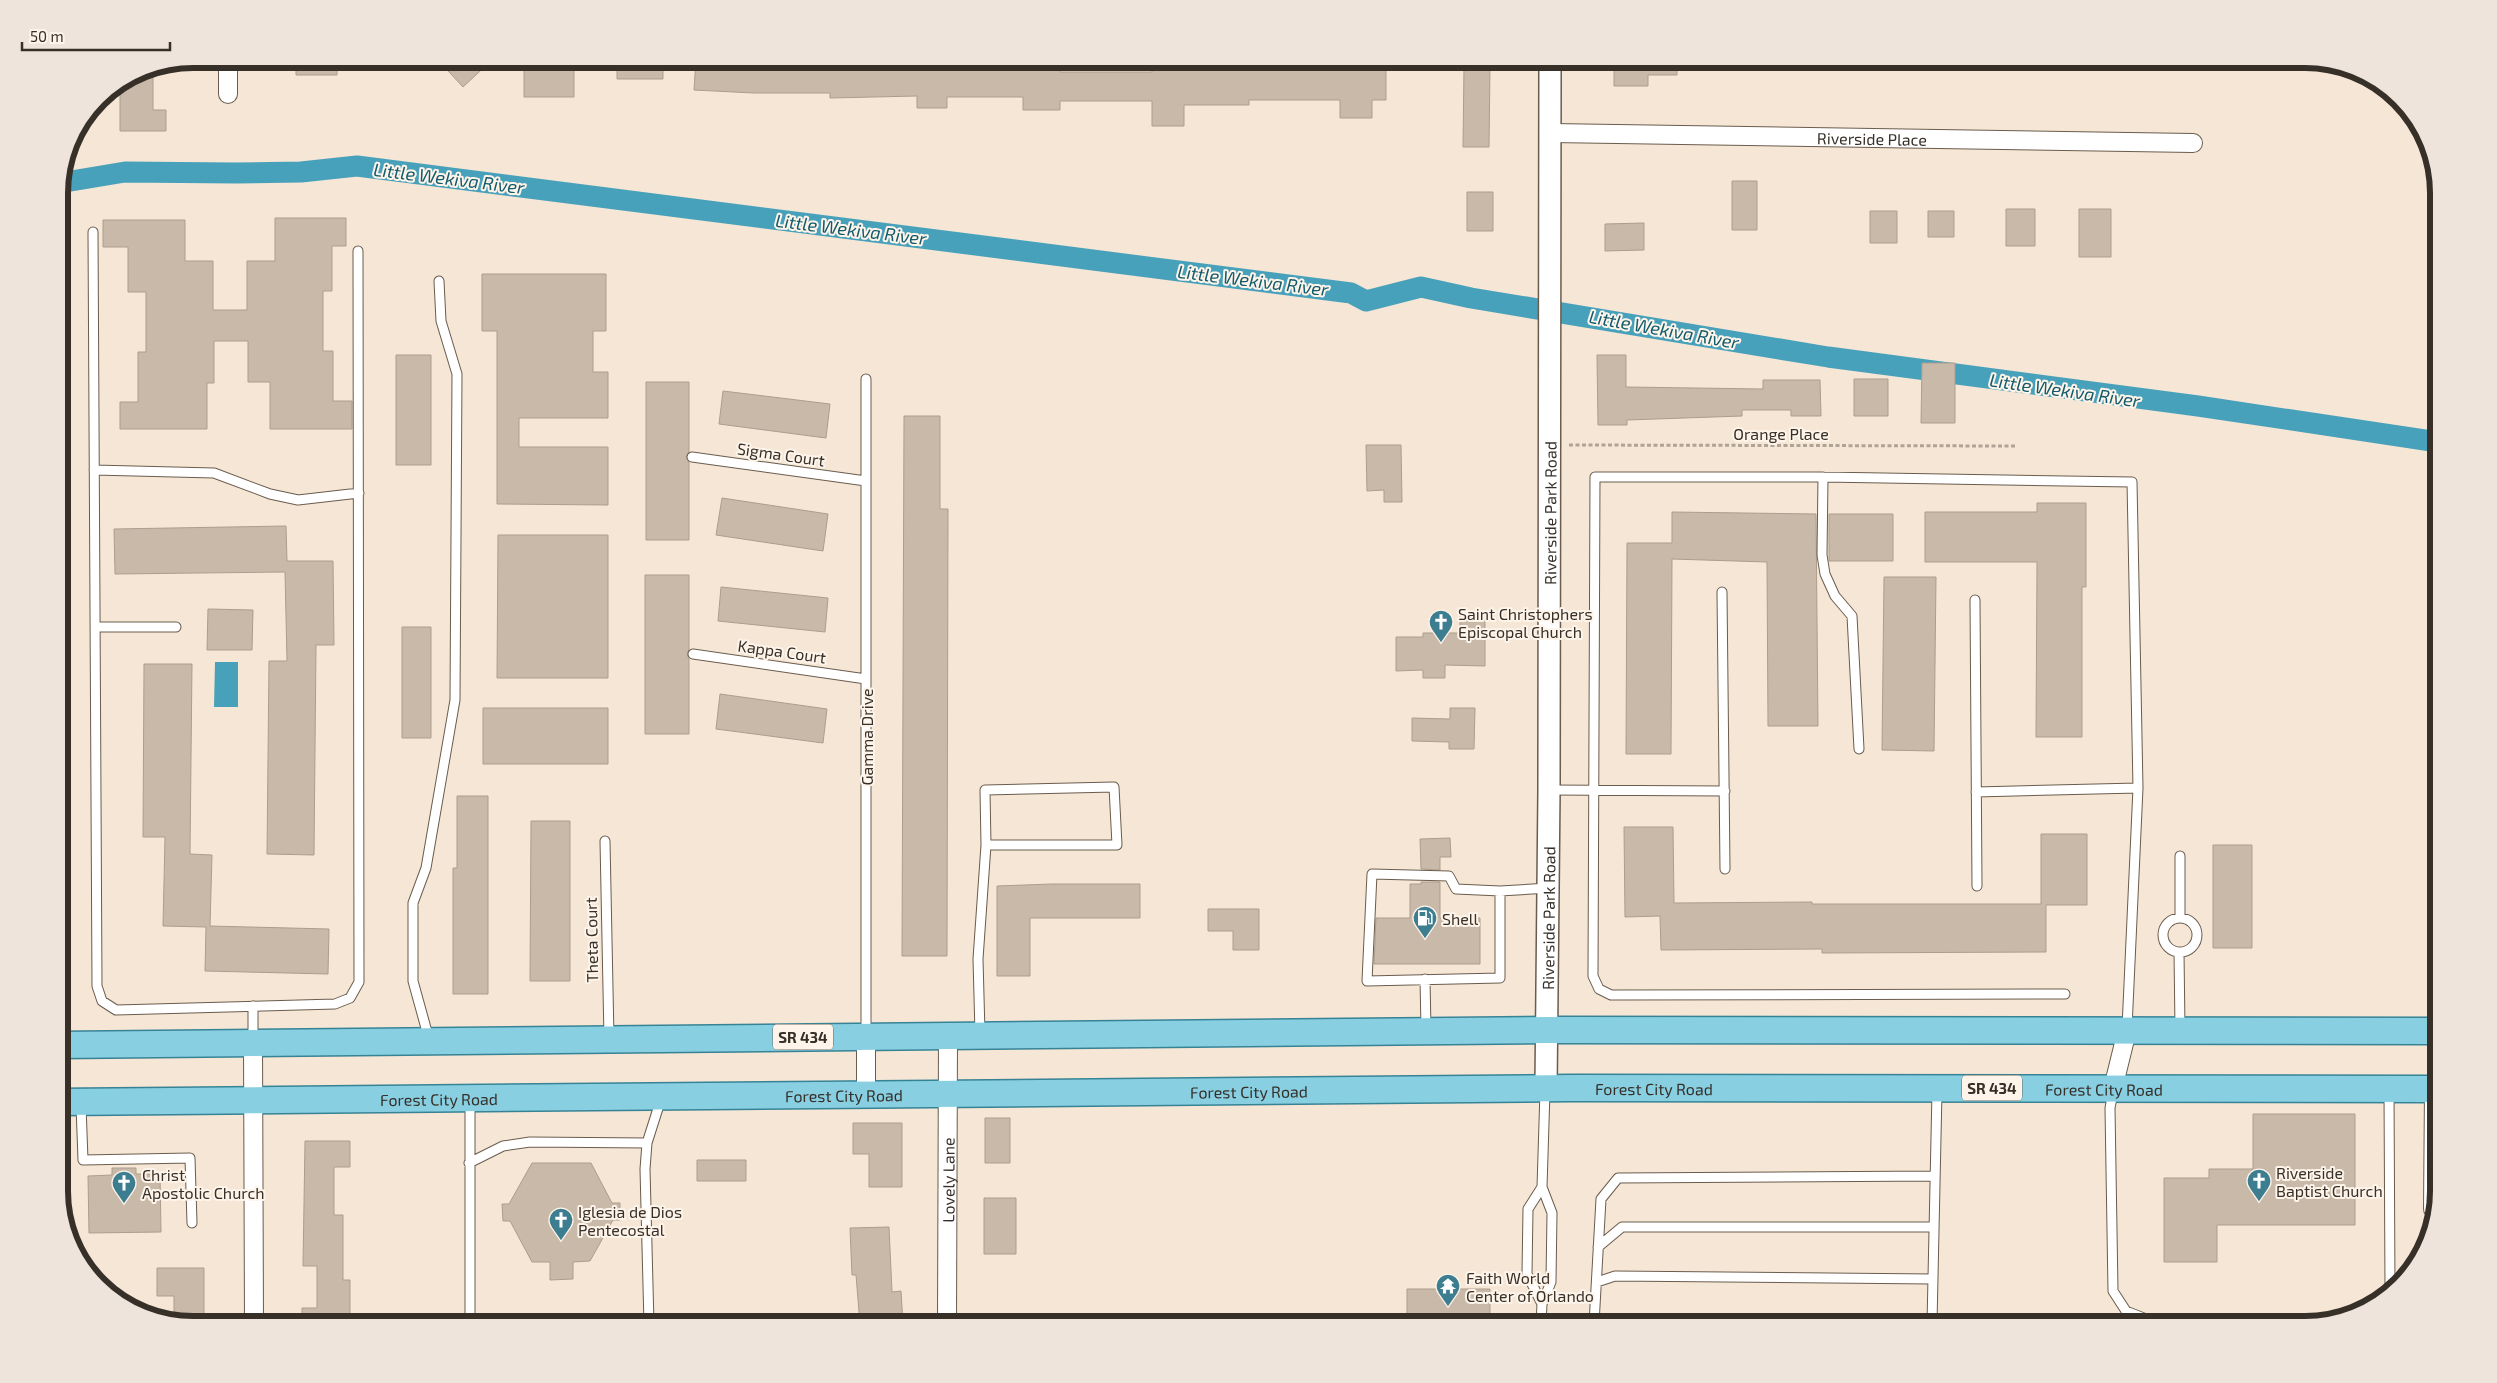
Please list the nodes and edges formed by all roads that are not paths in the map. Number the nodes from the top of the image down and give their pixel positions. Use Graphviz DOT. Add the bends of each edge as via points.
graph roads {
  1 [pos="228,68"];
  2 [pos="1550,68"];
  3 [pos="228,94"];
  4 [pos="1551,133"];
  5 [pos="2192,144"];
  6 [pos="93,232"];
  7 [pos="358,251"];
  8 [pos="439,281"];
  9 [pos="866,379"];
  10 [pos="692,457"];
  11 [pos="94,470"];
  12 [pos="1823,477"];
  13 [pos="866,480"];
  14 [pos="358,494"];
  15 [pos="1722,592"];
  16 [pos="1975,600"];
  17 [pos="95,627"];
  18 [pos="176,627"];
  19 [pos="693,654"];
  20 [pos="866,679"];
  21 [pos="1859,750"];
  22 [pos="2138,788"];
  23 [pos="1550,790"];
  24 [pos="1593,791"];
  25 [pos="1725,791"];
  26 [pos="1976,792"];
  27 [pos="605,841"];
  28 [pos="986,845"];
  29 [pos="2180,856"];
  30 [pos="1725,869"];
  31 [pos="1976,886"];
  32 [pos="1549,888"];
  33 [pos="1500,891"];
  34 [pos="2180,918"];
  35 [pos="2179,952"];
  36 [pos="1425,979"];
  37 [pos="2065,994"];
  38 [pos="253,1006"];
  39 [pos="1548,1030"];
  40 [pos="2127,1031"];
  41 [pos="2179,1031"];
  42 [pos="2430,1031"];
  43 [pos="1427,1033"];
  44 [pos="948,1036"];
  45 [pos="980,1036"];
  46 [pos="866,1037"];
  47 [pos="610,1039"];
  48 [pos="430,1041"];
  49 [pos="253,1043"];
  50 [pos="68,1045"];
  51 [pos="1546,1088"];
  52 [pos="1937,1088"];
  53 [pos="2113,1088"];
  54 [pos="2389,1088"];
  55 [pos="2430,1088"];
  56 [pos="948,1093"];
  57 [pos="866,1094"];
  58 [pos="662,1096"];
  59 [pos="470,1098"];
  60 [pos="254,1100"];
  61 [pos="70,1102"];
  62 [pos="647,1143"];
  63 [pos="469,1163"];
  64 [pos="1935,1176"];
  65 [pos="1542,1187"];
  66 [pos="192,1223"];
  67 [pos="1934,1227"];
  68 [pos="1598,1246"];
  69 [pos="1933,1279"];
  70 [pos="1596,1282"];
  71 [pos="2390,1282"];
  72 [pos="1542,1304"];
  73 [pos="254,1316"];
  74 [pos="470,1316"];
  75 [pos="649,1316"];
  76 [pos="947,1316"];
  77 [pos="1541,1316"];
  78 [pos="1594,1316"];
  79 [pos="1932,1316"];
  80 [pos="2139,1316"];
  1 -- 3 [label="street"];
  2 -- 4 [label="street, Riverside Park Road"];
  4 -- 5 [label="street, Riverside Place"];
  4 -- 23 [label="street, Riverside Park Road" via="1548,444"];
  6 -- 11 [label="lane"];
  7 -- 14 [label="lane"];
  8 -- 48 [label="lane" via="441,321 457,374 455,700 426,868 413,903 413,981"];
  9 -- 13 [label="lane, Gamma Drive"];
  10 -- 13 [label="lane, Sigma Court"];
  11 -- 14 [label="lane" via="214,473 270,494 298,500"];
  11 -- 17 [label="lane"];
  12 -- 21 [label="lane" via="1823,565 1835,596 1852,616"];
  12 -- 22 [label="lane" via="2132,482"];
  12 -- 24 [label="lane" via="1595,477"];
  13 -- 20 [label="lane, Gamma Drive"];
  14 -- 38 [label="lane" via="359,982 350,998 335,1004"];
  15 -- 25 [label="lane"];
  16 -- 26 [label="lane"];
  17 -- 18 [label="lane"];
  17 -- 38 [label="lane" via="97,986 102,1001 116,1010"];
  19 -- 20 [label="lane, Kappa Court"];
  20 -- 46 [label="lane, Gamma Drive"];
  22 -- 26 [label="lane"];
  22 -- 40 [label="lane"];
  23 -- 24 [label="lane"];
  23 -- 32 [label="street, Riverside Park Road"];
  24 -- 25 [label="lane"];
  24 -- 37 [label="lane" via="1593,976 1599,989 1611,995"];
  25 -- 30 [label="lane"];
  26 -- 31 [label="lane"];
  27 -- 47 [label="lane, Theta Court"];
  28 -- 28 [label="lane" via="1116,846 1114,787 985,790"];
  28 -- 45 [label="lane" via="978,959"];
  29 -- 34 [label="lane"];
  32 -- 33 [label="lane"];
  32 -- 39 [label="street, Riverside Park Road"];
  33 -- 36 [label="lane" via="1500,978"];
  33 -- 36 [label="lane" via="1456,889 1449,876 1372,874 1368,981"];
  34 -- 35 [label="lane" via="2166,926 2164,938 2169,947"];
  34 -- 35 [label="lane" via="2194,925 2197,936 2194,946"];
  35 -- 41 [label="lane"];
  36 -- 43 [label="lane"];
  38 -- 49 [label="lane"];
  39 -- 40 [label="main road, SR 434"];
  39 -- 43 [label="main road, SR 434"];
  39 -- 51 [label="street, Riverside Park Road"];
  40 -- 41 [label="main road, SR 434"];
  40 -- 53 [label="street"];
  41 -- 42 [label="main road, SR 434"];
  43 -- 45 [label="main road, SR 434"];
  44 -- 45 [label="main road, SR 434"];
  44 -- 46 [label="main road, SR 434"];
  44 -- 56 [label="street, Lovely Lane"];
  46 -- 47 [label="main road, SR 434"];
  46 -- 57 [label="street, Gamma Drive"];
  47 -- 48 [label="main road, SR 434"];
  48 -- 49 [label="main road, SR 434"];
  49 -- 50 [label="main road, SR 434"];
  49 -- 60 [label="street"];
  51 -- 52 [label="main road, Forest City Road / SR 434"];
  51 -- 56 [label="main road, Forest City Road / SR 434"];
  51 -- 65 [label="lane"];
  52 -- 53 [label="main road, Forest City Road / SR 434"];
  52 -- 64 [label="lane"];
  53 -- 54 [label="main road, Forest City Road / SR 434"];
  53 -- 80 [label="lane" via="2110,1108 2113,1291 2126,1311"];
  54 -- 55 [label="main road, Forest City Road / SR 434"];
  54 -- 71 [label="lane"];
  56 -- 57 [label="main road, Forest City Road / SR 434"];
  56 -- 76 [label="street, Lovely Lane"];
  57 -- 58 [label="main road, Forest City Road / SR 434"];
  58 -- 59 [label="main road, Forest City Road / SR 434"];
  58 -- 62 [label="lane"];
  59 -- 60 [label="main road, Forest City Road / SR 434"];
  59 -- 63 [label="lane"];
  60 -- 61 [label="main road, Forest City Road / SR 434"];
  60 -- 73 [label="street"];
  61 -- 66 [label="lane" via="83,1160 190,1158"];
  62 -- 63 [label="lane" via="530,1142 503,1146"];
  62 -- 75 [label="lane"];
  63 -- 74 [label="lane"];
  64 -- 67 [label="lane"];
  64 -- 68 [label="lane" via="1618,1178 1601,1199"];
  65 -- 72 [label="lane" via="1552,1213 1551,1282"];
  65 -- 72 [label="lane" via="1528,1209 1527,1274"];
  67 -- 68 [label="lane" via="1622,1228"];
  67 -- 69 [label="lane"];
  68 -- 70 [label="lane"];
  69 -- 70 [label="lane" via="1616,1276"];
  69 -- 79 [label="lane"];
  70 -- 78 [label="lane"];
  72 -- 77 [label="lane"];
}
